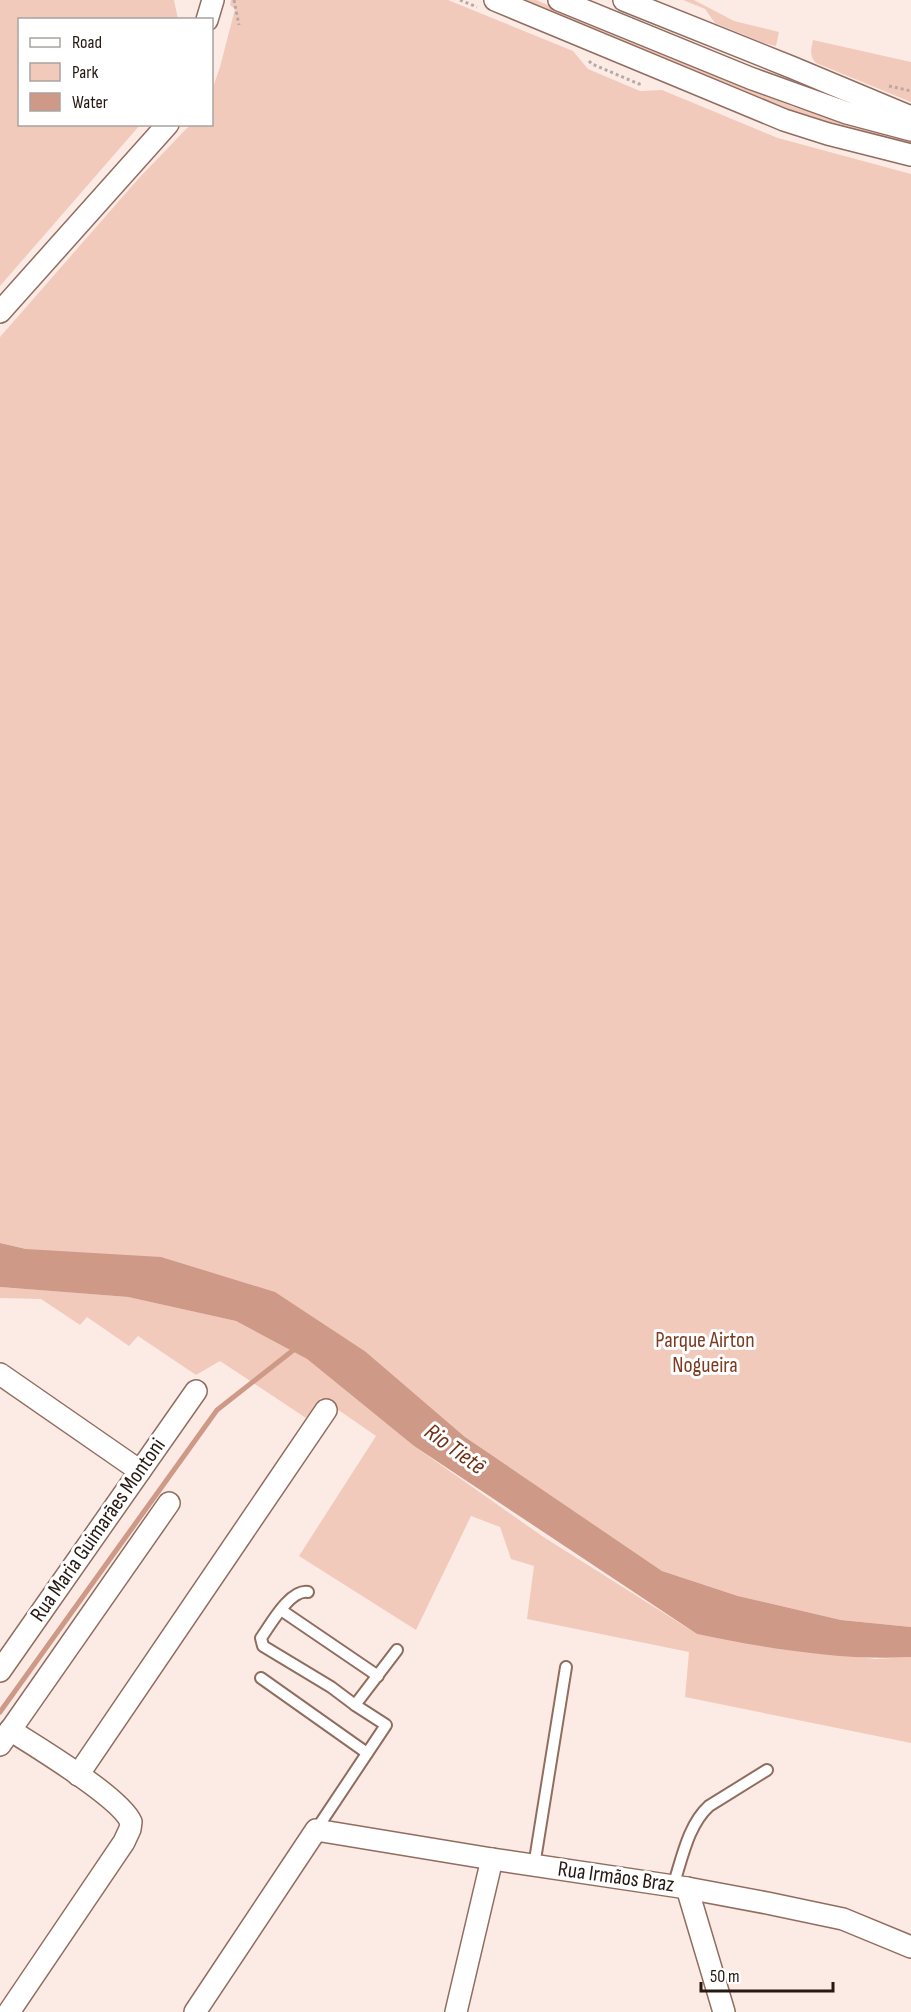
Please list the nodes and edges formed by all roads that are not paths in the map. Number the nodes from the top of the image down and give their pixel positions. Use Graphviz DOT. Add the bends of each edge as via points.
graph roads {
  1 [pos="198,0"];
  2 [pos="213,0"];
  3 [pos="495,0"];
  4 [pos="559,0"];
  5 [pos="624,0"];
  6 [pos="204,18"];
  7 [pos="206,18"];
  8 [pos="911,117"];
  9 [pos="166,126"];
  10 [pos="911,130"];
  11 [pos="911,155"];
  12 [pos="0,312"];
  13 [pos="0,1374"];
  14 [pos="196,1390"];
  15 [pos="326,1410"];
  16 [pos="140,1471"];
  17 [pos="169,1503"];
  18 [pos="308,1592"];
  19 [pos="280,1610"];
  20 [pos="397,1650"];
  21 [pos="566,1667"];
  22 [pos="0,1671"];
  23 [pos="378,1676"];
  24 [pos="261,1678"];
  25 [pos="356,1705"];
  26 [pos="5,1737"];
  27 [pos="367,1753"];
  28 [pos="766,1770"];
  29 [pos="78,1775"];
  30 [pos="316,1830"];
  31 [pos="492,1859"];
  32 [pos="534,1866"];
  33 [pos="680,1887"];
  34 [pos="911,1947"];
  35 [pos="9,2012"];
  36 [pos="195,2012"];
  37 [pos="456,2012"];
  38 [pos="724,2012"];
  1 -- 6 [label="street"];
  2 -- 7 [label="street"];
  3 -- 11 [label="street" via="784,120"];
  4 -- 10 [label="street" via="750,78 847,113"];
  5 -- 8 [label="street"];
  9 -- 12 [label="street"];
  13 -- 16 [label="street"];
  14 -- 16 [label="street, Rua Maria Guimarães Montoni"];
  15 -- 29 [label="street"];
  16 -- 22 [label="street, Rua Maria Guimarães Montoni"];
  17 -- 26 [label="street"];
  18 -- 19 [label="lane" via="296,1594"];
  19 -- 23 [label="lane"];
  19 -- 25 [label="lane" via="261,1638 262,1646"];
  20 -- 23 [label="lane"];
  21 -- 32 [label="lane"];
  23 -- 25 [label="lane"];
  24 -- 27 [label="lane"];
  25 -- 27 [label="lane" via="386,1725"];
  26 -- 29 [label="street"];
  27 -- 30 [label="lane"];
  28 -- 33 [label="lane" via="701,1814 693,1826"];
  29 -- 35 [label="street" via="120,1807 129,1817 130,1829"];
  30 -- 31 [label="street, Rua Irmãos Braz"];
  30 -- 36 [label="street"];
  31 -- 32 [label="street, Rua Irmãos Braz"];
  31 -- 37 [label="street"];
  32 -- 33 [label="street, Rua Irmãos Braz"];
  33 -- 34 [label="street, Rua Irmãos Braz" via="843,1919"];
  33 -- 38 [label="street"];
}
